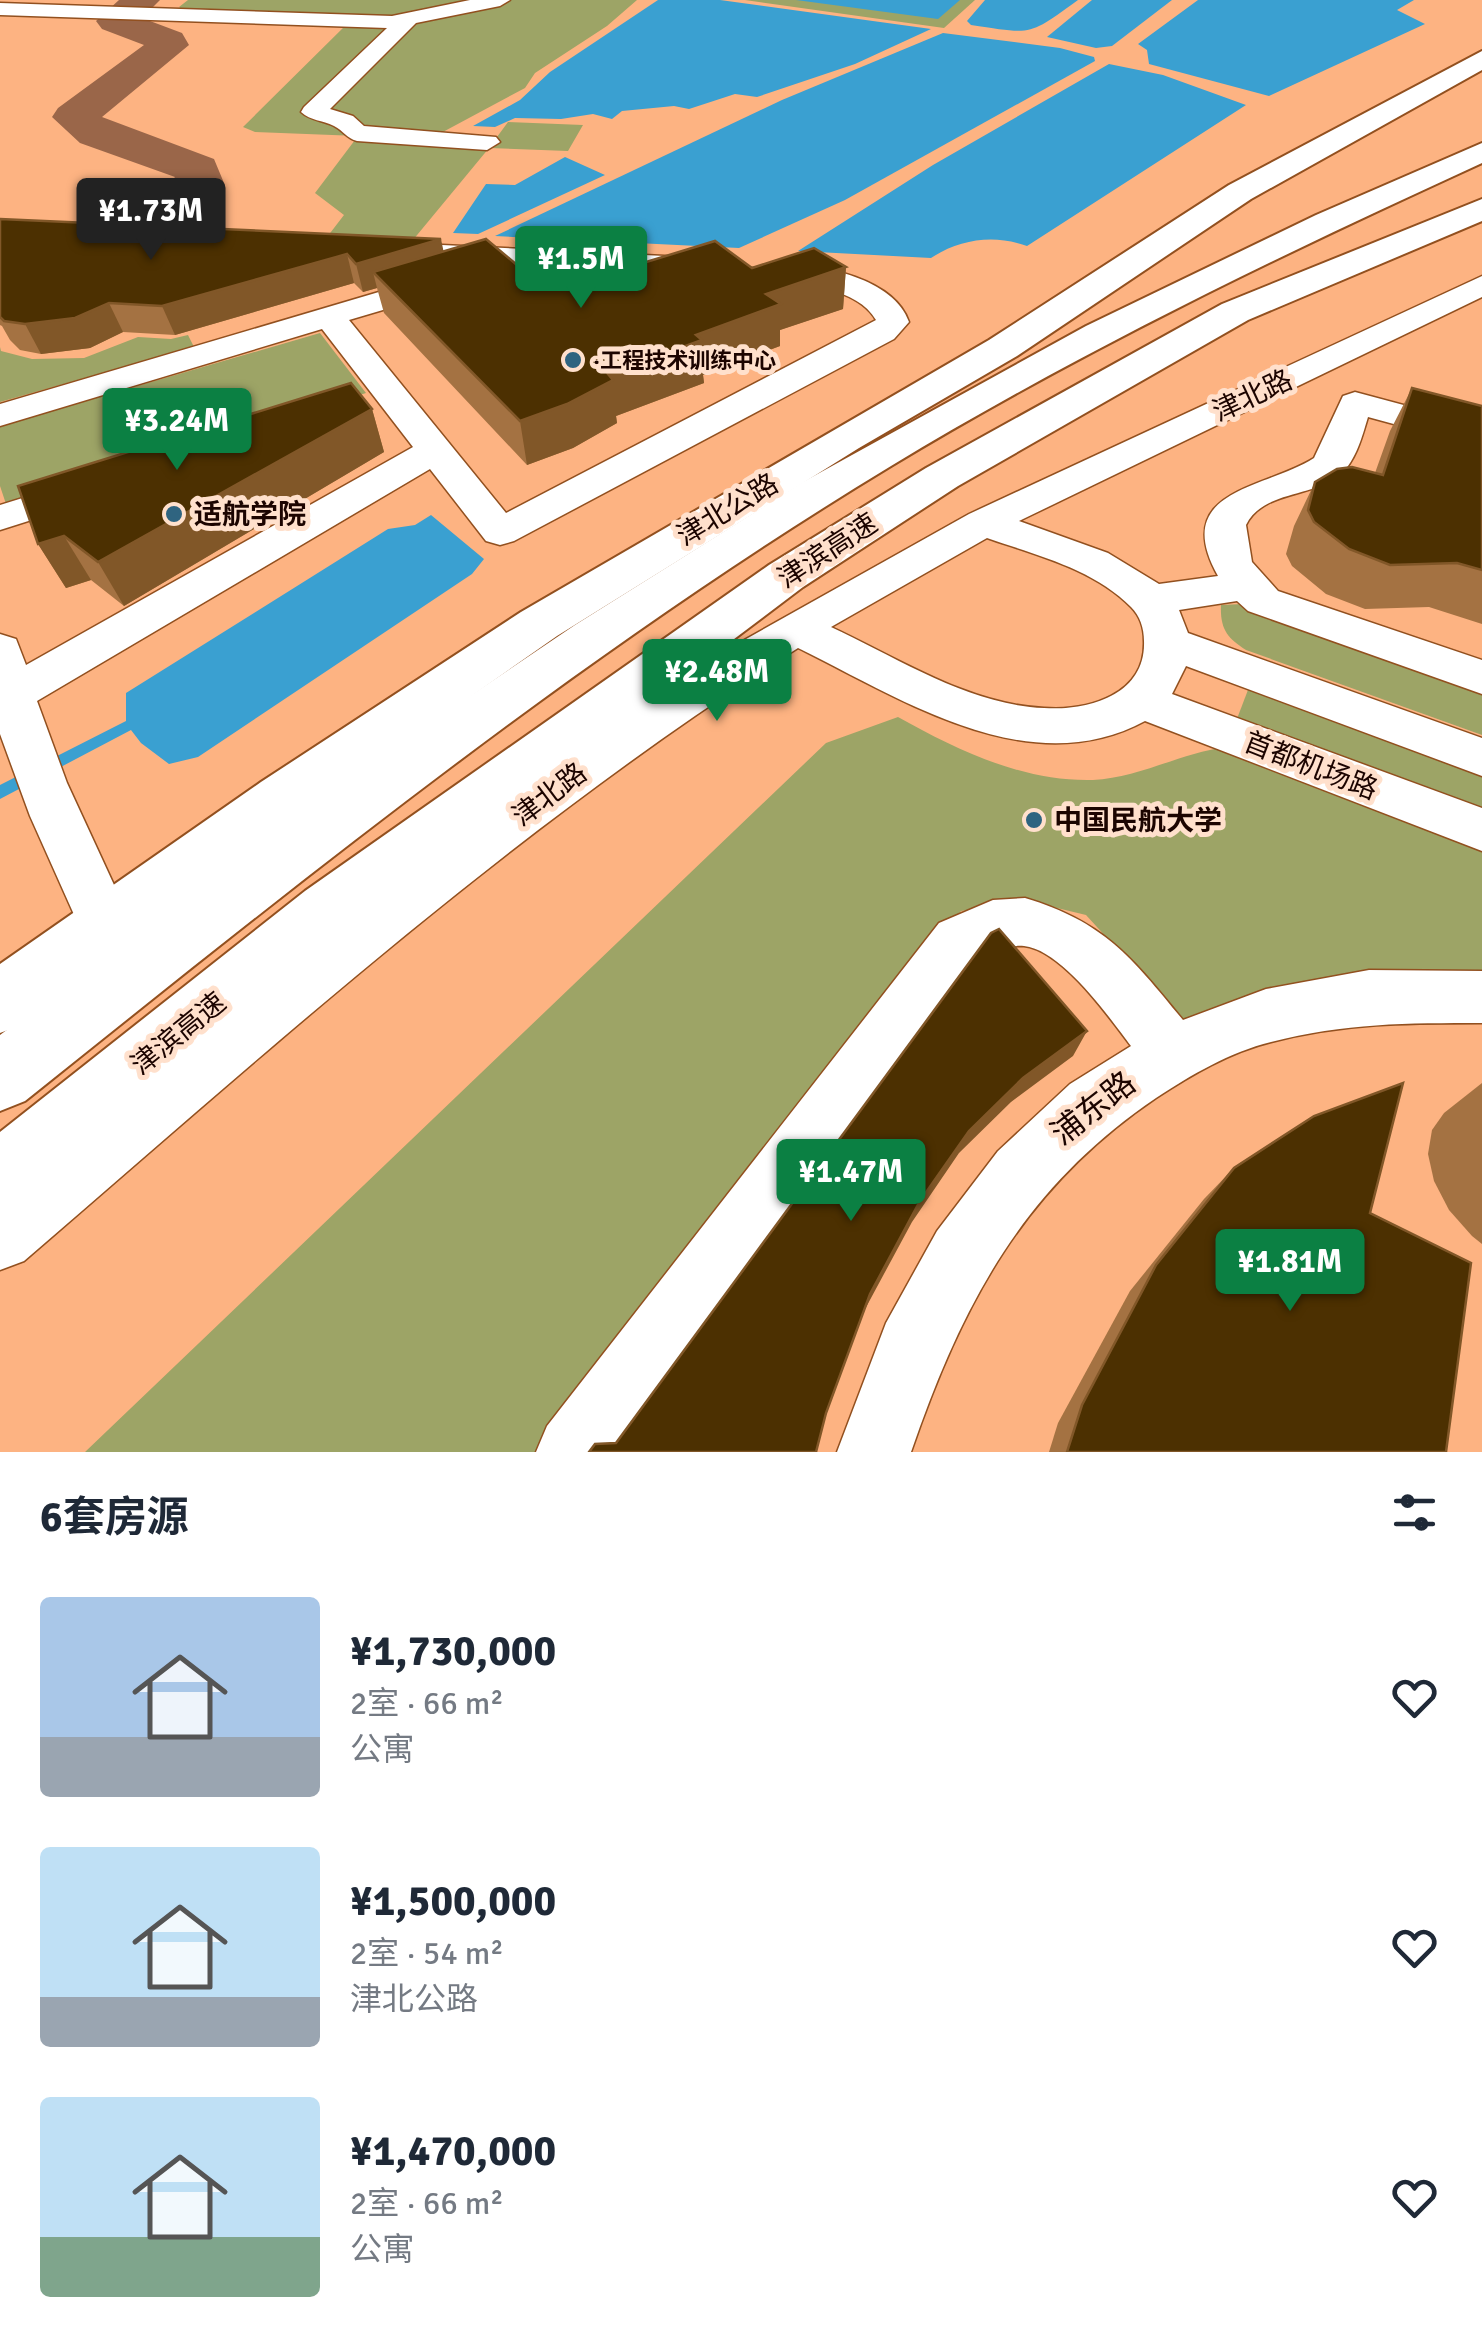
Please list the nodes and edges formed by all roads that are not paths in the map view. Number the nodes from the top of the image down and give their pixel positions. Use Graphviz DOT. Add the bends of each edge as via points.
graph roads {
  1 [pos="500,0"];
  2 [pos="0,9"];
  3 [pos="405,22"];
  4 [pos="453,28"];
  5 [pos="1482,56"];
  6 [pos="1474,138"];
  7 [pos="487,142"];
  8 [pos="1482,208"];
  9 [pos="1482,222"];
  10 [pos="412,253"];
  11 [pos="1374,254"];
  12 [pos="523,258"];
  13 [pos="1482,285"];
  14 [pos="329,316"];
  15 [pos="391,395"];
  16 [pos="354,407"];
  17 [pos="0,415"];
  18 [pos="1479,419"];
  19 [pos="435,450"];
  20 [pos="112,483"];
  21 [pos="0,518"];
  22 [pos="983,523"];
  23 [pos="1244,586"];
  24 [pos="1150,600"];
  25 [pos="798,629"];
  26 [pos="1169,644"];
  27 [pos="0,650"];
  28 [pos="1482,677"];
  29 [pos="5,698"];
  30 [pos="1139,700"];
  31 [pos="1482,757"];
  32 [pos="1482,830"];
  33 [pos="99,911"];
  34 [pos="0,983"];
  35 [pos="1482,997"];
  36 [pos="0,1002"];
  37 [pos="1172,1052"];
  38 [pos="0,1077"];
  39 [pos="0,1179"];
  40 [pos="0,1237"];
  41 [pos="573,1452"];
  42 [pos="874,1452"];
  1 -- 3 [label="street"];
  2 -- 3 [label="street"];
  3 -- 4 [label="street"];
  3 -- 7 [label="street" via="313,112 344,121 357,133"];
  5 -- 33 [label="main road, 津北公路" via="1227,189 1002,338 530,614"];
  5 -- 36 [label="main road, 津北公路" via="1240,192 1003,348 552,615 282,798"];
  6 -- 38 [label="main road, 津滨高速" via="1026,372 669,588 425,754"];
  8 -- 11 [label="main road, 津滨高速"];
  9 -- 11 [label="main road"];
  10 -- 12 [label="street"];
  11 -- 39 [label="main road, 津滨高速" via="1235,312 942,477 786,576 327,910"];
  12 -- 14 [label="street"];
  12 -- 19 [label="street" via="808,273 851,284 889,310 892,322 500,532"];
  13 -- 22 [label="street, 津北路"];
  14 -- 15 [label="street"];
  14 -- 17 [label="street"];
  15 -- 16 [label="street"];
  15 -- 19 [label="street"];
  18 -- 23 [label="street" via="1355,403 1325,469 1246,499 1232,516 1225,538"];
  19 -- 29 [label="street"];
  20 -- 21 [label="street"];
  22 -- 24 [label="street" via="1101,568"];
  22 -- 25 [label="street, 津北路"];
  23 -- 24 [label="street"];
  23 -- 28 [label="street" via="1293,613"];
  24 -- 26 [label="street"];
  25 -- 30 [label="street" via="990,719 1044,727 1084,724"];
  25 -- 40 [label="street, 津北路" via="574,773 324,966"];
  26 -- 30 [label="street" via="1164,671"];
  26 -- 31 [label="street"];
  27 -- 29 [label="street"];
  29 -- 33 [label="street"];
  30 -- 32 [label="street, 首都机场路"];
  33 -- 34 [label="main road, 津北公路"];
  35 -- 37 [label="street, 浦东路" via="1389,996 1309,1006 1233,1026"];
  37 -- 41 [label="street" via="1092,955 1044,926 1017,919 978,927 958,940"];
  37 -- 42 [label="street, 浦东路" via="1094,1101 1003,1191 926,1316"];
}
